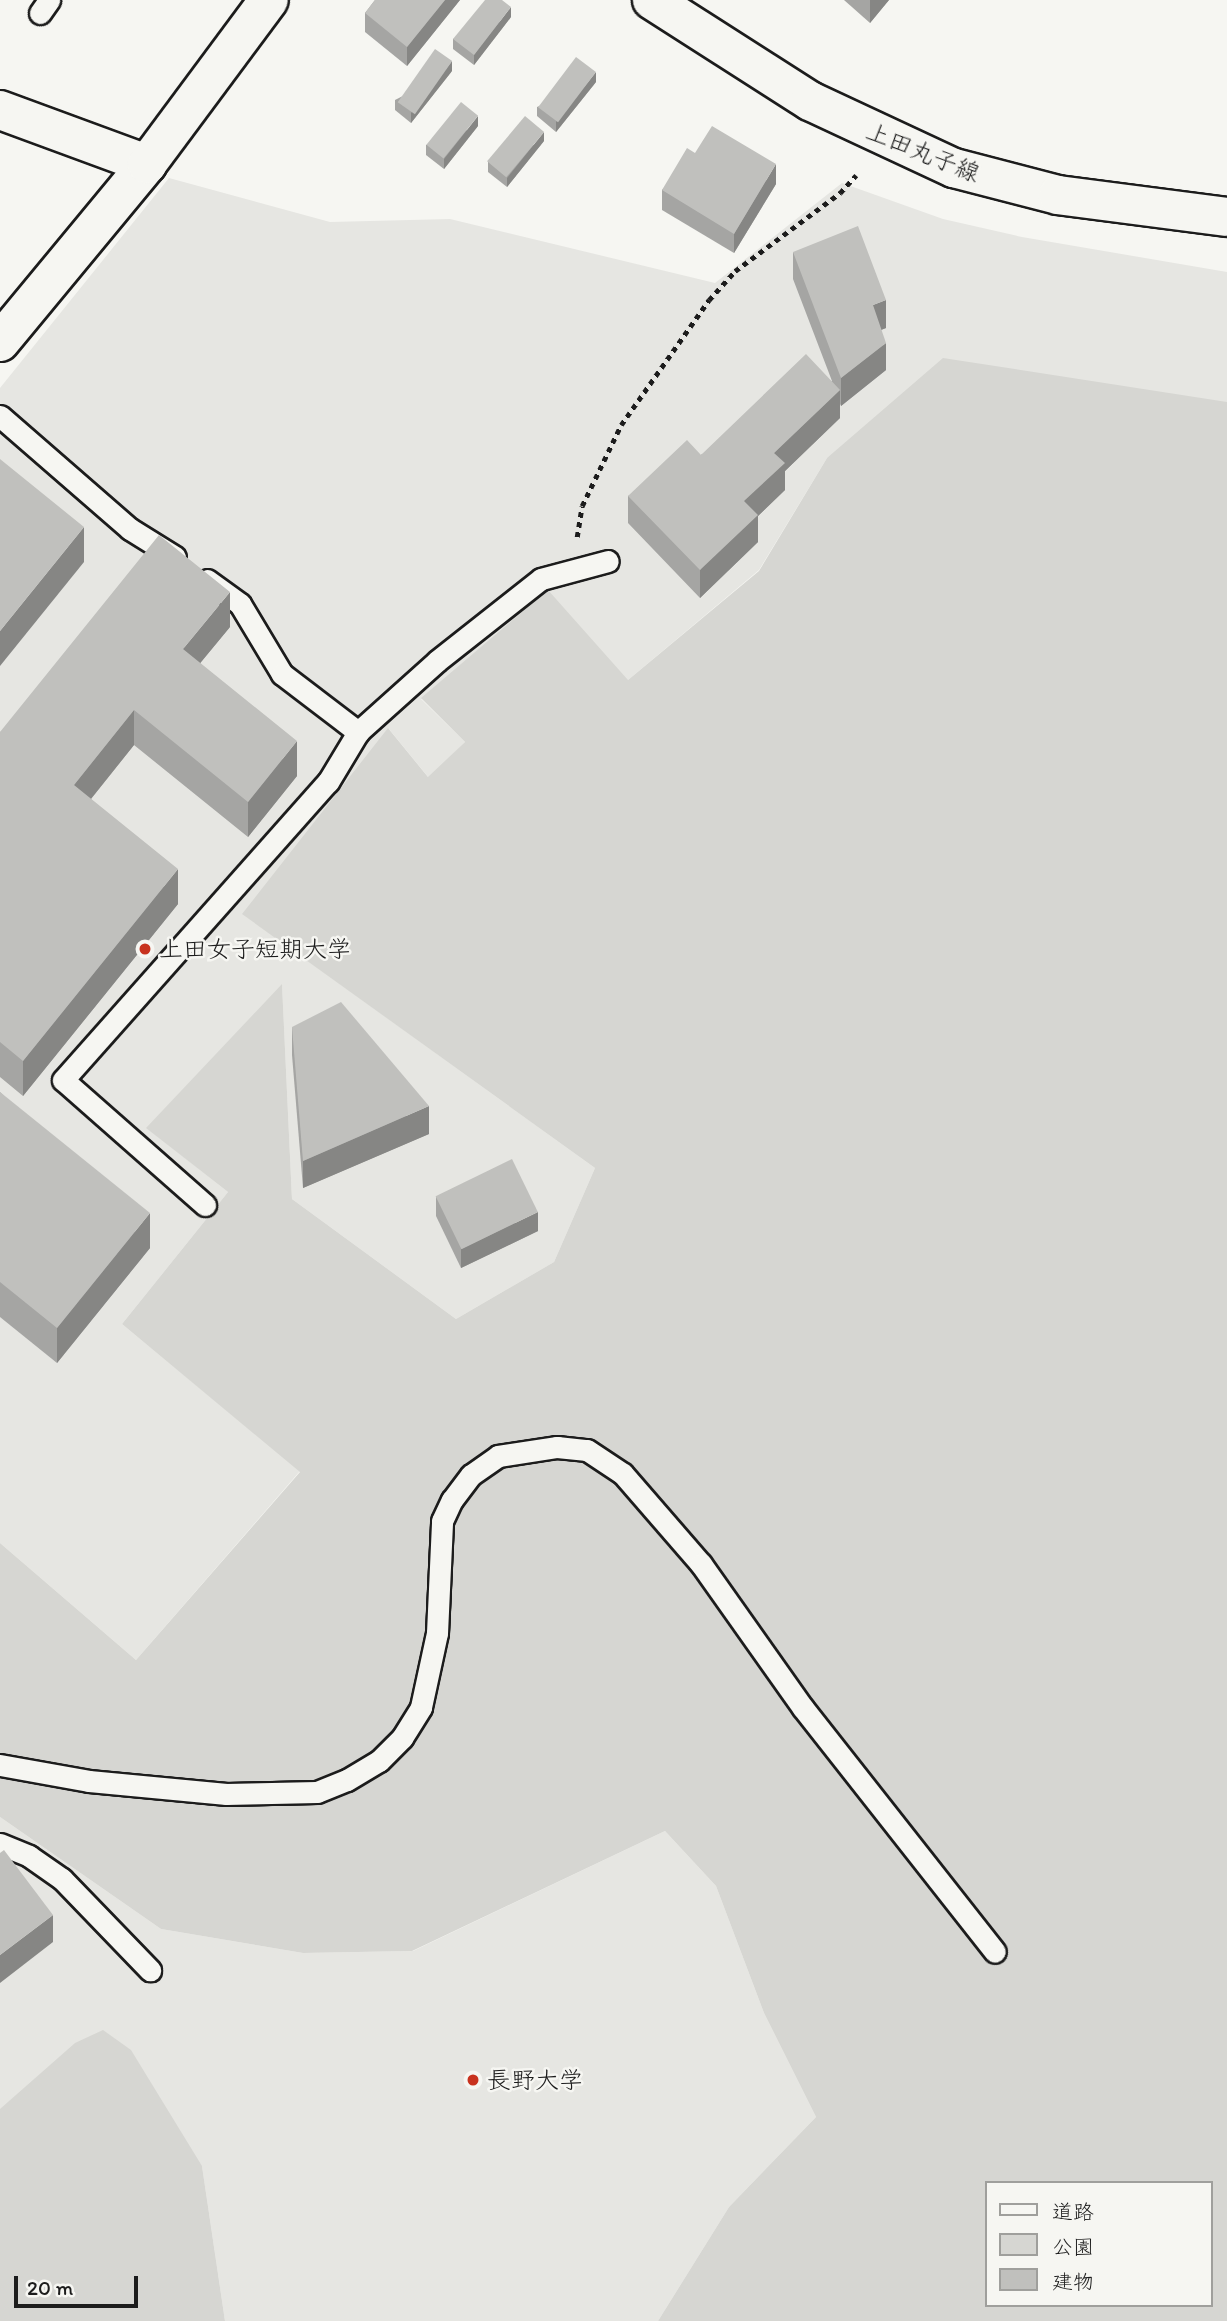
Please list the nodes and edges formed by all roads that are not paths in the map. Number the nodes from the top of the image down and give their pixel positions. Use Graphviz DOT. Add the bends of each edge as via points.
graph roads {
  1 [pos="269,0"];
  2 [pos="652,0"];
  3 [pos="0,110"];
  4 [pos="147,164"];
  5 [pos="1227,217"];
  6 [pos="0,342"];
  7 [pos="0,416"];
  8 [pos="608,561"];
  9 [pos="358,732"];
  10 [pos="205,1205"];
  11 [pos="0,1765"];
  12 [pos="0,1844"];
  13 [pos="995,1952"];
  14 [pos="150,1970"];
  1 -- 4 [label="main road"];
  2 -- 5 [label="main road, 上田丸子線" via="810,101 954,168 1058,195"];
  3 -- 4 [label="main road"];
  4 -- 6 [label="main road"];
  7 -- 9 [label="lane" via="130,529 240,604 282,674"];
  8 -- 9 [label="lane" via="541,579 437,661"];
  9 -- 10 [label="lane" via="328,782 64,1080"];
  11 -- 13 [label="lane" via="89,1781 226,1794 317,1792 347,1780 379,1761 402,1738 421,1707 437,1633 442,1521 452,1500 471,1475 498,1456 557,1447 587,1450 623,1474 701,1563 803,1708"];
  12 -- 14 [label="lane" via="29,1856 62,1879"];
}
